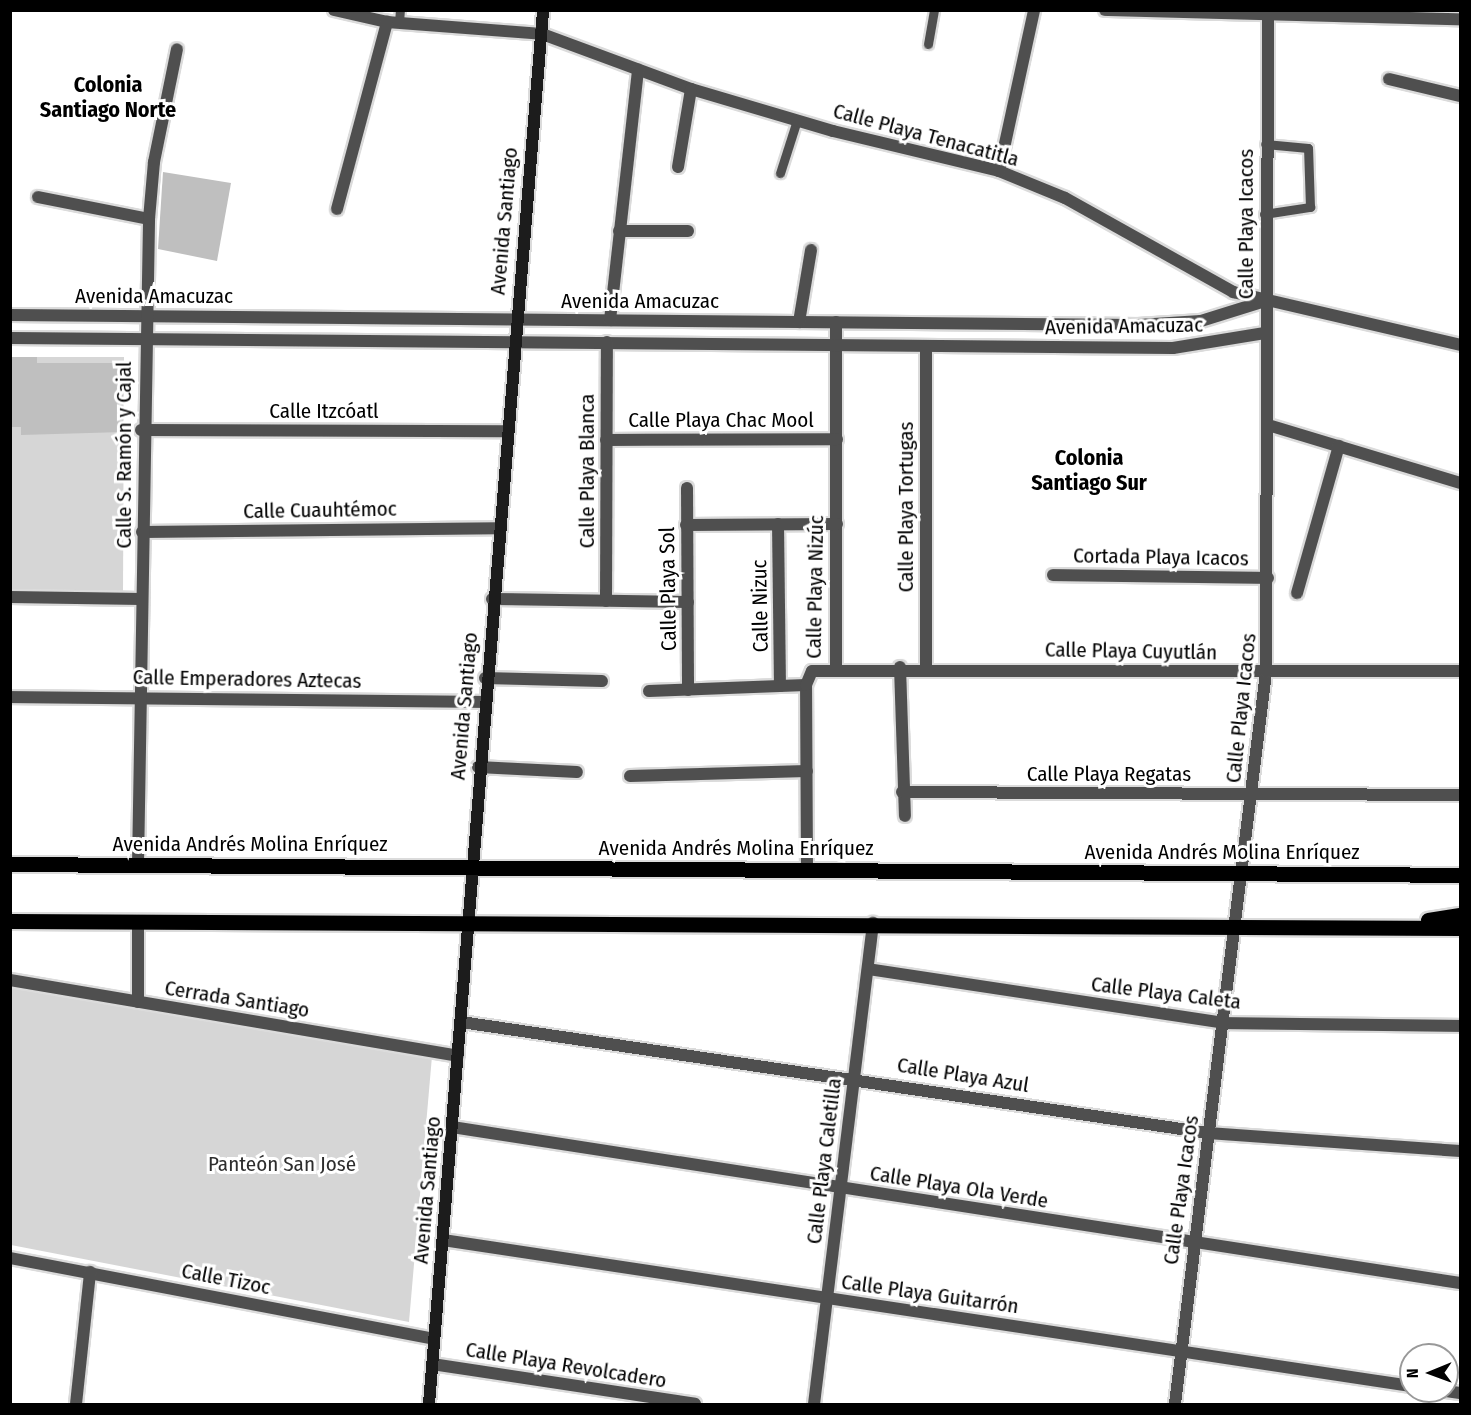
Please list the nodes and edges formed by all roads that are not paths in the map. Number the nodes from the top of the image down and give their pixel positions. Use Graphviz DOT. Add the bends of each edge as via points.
graph roads {
  1 [pos="334,10"];
  2 [pos="543,10"];
  3 [pos="934,10"];
  4 [pos="1034,10"];
  5 [pos="1105,10"];
  6 [pos="1189,13"];
  7 [pos="1268,13"];
  8 [pos="396,18"];
  9 [pos="1461,20"];
  10 [pos="542,34"];
  11 [pos="928,44"];
  12 [pos="177,49"];
  13 [pos="638,70"];
  14 [pos="1389,79"];
  15 [pos="691,89"];
  16 [pos="1461,96"];
  17 [pos="797,120"];
  18 [pos="1265,144"];
  19 [pos="678,167"];
  20 [pos="999,171"];
  21 [pos="780,172"];
  22 [pos="38,197"];
  23 [pos="337,209"];
  24 [pos="1264,214"];
  25 [pos="149,219"];
  26 [pos="619,231"];
  27 [pos="688,231"];
  28 [pos="811,250"];
  29 [pos="1265,301"];
  30 [pos="10,315"];
  31 [pos="144,315"];
  32 [pos="515,319"];
  33 [pos="610,320"];
  34 [pos="799,322"];
  35 [pos="836,322"];
  36 [pos="1266,333"];
  37 [pos="10,338"];
  38 [pos="144,338"];
  39 [pos="512,342"];
  40 [pos="607,342"];
  41 [pos="1461,345"];
  42 [pos="926,346"];
  43 [pos="836,347"];
  44 [pos="1268,425"];
  45 [pos="141,430"];
  46 [pos="506,431"];
  47 [pos="606,440"];
  48 [pos="837,440"];
  49 [pos="1339,446"];
  50 [pos="1461,483"];
  51 [pos="687,488"];
  52 [pos="778,524"];
  53 [pos="837,524"];
  54 [pos="686,525"];
  55 [pos="498,528"];
  56 [pos="142,532"];
  57 [pos="1053,575"];
  58 [pos="1268,578"];
  59 [pos="1297,593"];
  60 [pos="10,597"];
  61 [pos="142,599"];
  62 [pos="492,599"];
  63 [pos="606,601"];
  64 [pos="688,602"];
  65 [pos="926,667"];
  66 [pos="836,668"];
  67 [pos="900,668"];
  68 [pos="1461,671"];
  69 [pos="1266,672"];
  70 [pos="485,678"];
  71 [pos="602,681"];
  72 [pos="807,685"];
  73 [pos="780,686"];
  74 [pos="650,690"];
  75 [pos="688,690"];
  76 [pos="10,697"];
  77 [pos="140,698"];
  78 [pos="483,702"];
  79 [pos="478,767"];
  80 [pos="807,771"];
  81 [pos="578,772"];
  82 [pos="630,776"];
  83 [pos="902,792"];
  84 [pos="1251,794"];
  85 [pos="1461,795"];
  86 [pos="905,816"];
  87 [pos="10,864"];
  88 [pos="138,865"];
  89 [pos="471,866"];
  90 [pos="807,869"];
  91 [pos="1242,873"];
  92 [pos="1461,875"];
  93 [pos="1461,915"];
  94 [pos="10,921"];
  95 [pos="138,922"];
  96 [pos="873,922"];
  97 [pos="466,924"];
  98 [pos="1236,927"];
  99 [pos="1374,927"];
  100 [pos="1461,928"];
  101 [pos="868,969"];
  102 [pos="10,980"];
  103 [pos="138,1002"];
  104 [pos="461,1022"];
  105 [pos="1223,1023"];
  106 [pos="1461,1026"];
  107 [pos="458,1056"];
  108 [pos="855,1078"];
  109 [pos="452,1128"];
  110 [pos="1208,1134"];
  111 [pos="1461,1151"];
  112 [pos="841,1189"];
  113 [pos="443,1240"];
  114 [pos="1193,1243"];
  115 [pos="10,1258"];
  116 [pos="90,1272"];
  117 [pos="1461,1282"];
  118 [pos="826,1299"];
  119 [pos="433,1339"];
  120 [pos="1181,1350"];
  121 [pos="432,1364"];
  122 [pos="1399,1384"];
  123 [pos="76,1404"];
  124 [pos="429,1404"];
  125 [pos="695,1404"];
  126 [pos="814,1404"];
  127 [pos="1175,1404"];
  1 -- 8 [label="street, Calle Playa Tenacatitla"];
  2 -- 10 [label="street, Avenida Santiago"];
  3 -- 11 [label="lane"];
  4 -- 20 [label="street"];
  5 -- 6 [label="street"];
  6 -- 7 [label="street"];
  7 -- 9 [label="street"];
  7 -- 18 [label="street, Calle Playa Icacos"];
  8 -- 10 [label="street, Calle Playa Tenacatitla"];
  8 -- 23 [label="street"];
  10 -- 13 [label="street, Calle Playa Tenacatitla"];
  10 -- 32 [label="street, Avenida Santiago"];
  12 -- 25 [label="street, Calle S. Ramón y Cajal" via="154,162"];
  13 -- 15 [label="street, Calle Playa Tenacatitla"];
  13 -- 26 [label="street"];
  14 -- 16 [label="street"];
  15 -- 17 [label="street, Calle Playa Tenacatitla"];
  15 -- 19 [label="street"];
  17 -- 20 [label="street, Calle Playa Tenacatitla"];
  17 -- 21 [label="lane"];
  18 -- 24 [label="street, Calle Playa Icacos"];
  18 -- 24 [label="lane" via="1308,148 1311,207"];
  20 -- 29 [label="street, Calle Playa Tenacatitla" via="1065,198 1233,292"];
  22 -- 25 [label="street"];
  24 -- 29 [label="street, Calle Playa Icacos"];
  25 -- 31 [label="street, Calle S. Ramón y Cajal"];
  26 -- 27 [label="street"];
  26 -- 33 [label="street"];
  28 -- 34 [label="street"];
  29 -- 35 [label="street, Avenida Amacuzac" via="1233,314 1171,325"];
  29 -- 36 [label="street, Calle Playa Icacos"];
  29 -- 41 [label="street, Calle Playa Tenacatitla"];
  30 -- 31 [label="street, Avenida Amacuzac"];
  31 -- 32 [label="street, Avenida Amacuzac"];
  31 -- 38 [label="street, Calle S. Ramón y Cajal"];
  32 -- 33 [label="street, Avenida Amacuzac"];
  32 -- 39 [label="street, Avenida Santiago"];
  33 -- 34 [label="street, Avenida Amacuzac"];
  34 -- 35 [label="street, Avenida Amacuzac"];
  35 -- 43 [label="street, Calle Playa Nizúc"];
  36 -- 42 [label="street, Avenida Amacuzac" via="1173,348"];
  36 -- 44 [label="street, Calle Playa Icacos"];
  37 -- 38 [label="street, Avenida Amacuzac"];
  38 -- 39 [label="street, Avenida Amacuzac"];
  38 -- 45 [label="street, Calle S. Ramón y Cajal"];
  39 -- 40 [label="street, Avenida Amacuzac"];
  39 -- 46 [label="street, Avenida Santiago"];
  40 -- 43 [label="street, Avenida Amacuzac"];
  40 -- 47 [label="street, Calle Playa Blanca"];
  42 -- 43 [label="street, Avenida Amacuzac"];
  42 -- 65 [label="street, Calle Playa Tortugas"];
  43 -- 48 [label="street, Calle Playa Nizúc"];
  44 -- 49 [label="street"];
  44 -- 58 [label="street, Calle Playa Icacos"];
  45 -- 46 [label="street, Calle Itzcóatl"];
  45 -- 56 [label="street, Calle S. Ramón y Cajal"];
  46 -- 55 [label="street, Avenida Santiago"];
  47 -- 48 [label="street, Calle Playa Chac Mool"];
  47 -- 63 [label="street, Calle Playa Blanca"];
  48 -- 53 [label="street, Calle Playa Nizúc"];
  49 -- 50 [label="street"];
  49 -- 59 [label="street"];
  51 -- 54 [label="street, Calle Playa Sol"];
  52 -- 53 [label="street"];
  52 -- 54 [label="street"];
  52 -- 73 [label="street, Calle Nizuc"];
  53 -- 66 [label="street, Calle Playa Nizúc"];
  54 -- 64 [label="street, Calle Playa Sol"];
  55 -- 56 [label="street, Calle Cuauhtémoc"];
  55 -- 62 [label="street, Avenida Santiago"];
  56 -- 61 [label="street, Calle S. Ramón y Cajal"];
  57 -- 58 [label="street, Cortada Playa Icacos"];
  58 -- 69 [label="street, Calle Playa Icacos"];
  60 -- 61 [label="street"];
  61 -- 77 [label="street, Calle S. Ramón y Cajal"];
  62 -- 63 [label="street"];
  62 -- 70 [label="street, Avenida Santiago"];
  63 -- 64 [label="street"];
  64 -- 75 [label="street, Calle Playa Sol"];
  65 -- 67 [label="street, Calle Playa Cuyutlán"];
  65 -- 69 [label="street, Calle Playa Cuyutlán"];
  66 -- 67 [label="street, Calle Playa Cuyutlán"];
  66 -- 72 [label="street, Calle Playa Nizúc" via="812,671"];
  67 -- 83 [label="street"];
  68 -- 69 [label="street, Calle Playa Cuyutlán"];
  69 -- 84 [label="street, Calle Playa Icacos"];
  70 -- 71 [label="street"];
  70 -- 78 [label="street, Avenida Santiago"];
  72 -- 73 [label="street"];
  72 -- 80 [label="street, Calle Playa Nizúc"];
  73 -- 75 [label="street"];
  74 -- 75 [label="street"];
  76 -- 77 [label="street, Calle Emperadores Aztecas"];
  77 -- 78 [label="street, Calle Emperadores Aztecas"];
  77 -- 88 [label="street, Calle S. Ramón y Cajal"];
  78 -- 79 [label="street, Avenida Santiago"];
  79 -- 81 [label="street"];
  79 -- 89 [label="street, Avenida Santiago"];
  80 -- 82 [label="street"];
  80 -- 90 [label="street, Calle Playa Nizúc"];
  83 -- 84 [label="street, Calle Playa Regatas"];
  83 -- 86 [label="street"];
  84 -- 85 [label="street, Calle Playa Regatas"];
  84 -- 91 [label="street, Calle Playa Icacos"];
  87 -- 88 [label="main road, Avenida Andrés Molina Enríquez"];
  88 -- 89 [label="main road, Avenida Andrés Molina Enríquez"];
  89 -- 90 [label="main road, Avenida Andrés Molina Enríquez"];
  89 -- 97 [label="street, Avenida Santiago"];
  90 -- 91 [label="main road, Avenida Andrés Molina Enríquez"];
  91 -- 92 [label="main road, Avenida Andrés Molina Enríquez"];
  91 -- 98 [label="street, Calle Playa Icacos"];
  93 -- 99 [label="main road"];
  94 -- 95 [label="main road"];
  95 -- 97 [label="main road"];
  95 -- 103 [label="street"];
  96 -- 97 [label="main road"];
  96 -- 98 [label="main road"];
  96 -- 101 [label="street, Calle Playa Caletilla"];
  97 -- 104 [label="street, Avenida Santiago"];
  98 -- 99 [label="main road"];
  98 -- 105 [label="street, Calle Playa Icacos"];
  99 -- 100 [label="main road"];
  101 -- 105 [label="street, Calle Playa Caleta"];
  101 -- 108 [label="street, Calle Playa Caletilla"];
  102 -- 103 [label="street, Cerrada Santiago"];
  103 -- 107 [label="street, Cerrada Santiago"];
  104 -- 107 [label="street, Avenida Santiago"];
  104 -- 108 [label="street, Calle Playa Azul"];
  105 -- 106 [label="street, Calle Playa Caleta"];
  105 -- 110 [label="street, Calle Playa Icacos"];
  107 -- 109 [label="street, Avenida Santiago"];
  108 -- 110 [label="street, Calle Playa Azul"];
  108 -- 112 [label="street, Calle Playa Caletilla"];
  109 -- 112 [label="street, Calle Playa Ola Verde"];
  109 -- 113 [label="street, Avenida Santiago"];
  110 -- 111 [label="street, Calle Playa Azul"];
  110 -- 114 [label="street, Calle Playa Icacos"];
  112 -- 114 [label="street, Calle Playa Ola Verde"];
  112 -- 118 [label="street, Calle Playa Caletilla"];
  113 -- 118 [label="street, Calle Playa Guitarrón"];
  113 -- 119 [label="street, Avenida Santiago"];
  114 -- 117 [label="street, Calle Playa Ola Verde"];
  114 -- 120 [label="street, Calle Playa Icacos"];
  115 -- 116 [label="street, Calle Tizoc"];
  116 -- 119 [label="street, Calle Tizoc"];
  116 -- 123 [label="street"];
  118 -- 120 [label="street, Calle Playa Guitarrón"];
  118 -- 126 [label="street, Calle Playa Caletilla"];
  119 -- 121 [label="street, Avenida Santiago"];
  120 -- 122 [label="street, Calle Playa Guitarrón"];
  120 -- 127 [label="street, Calle Playa Icacos"];
  121 -- 124 [label="street, Avenida Santiago"];
  121 -- 125 [label="street, Calle Playa Revolcadero"];
}
